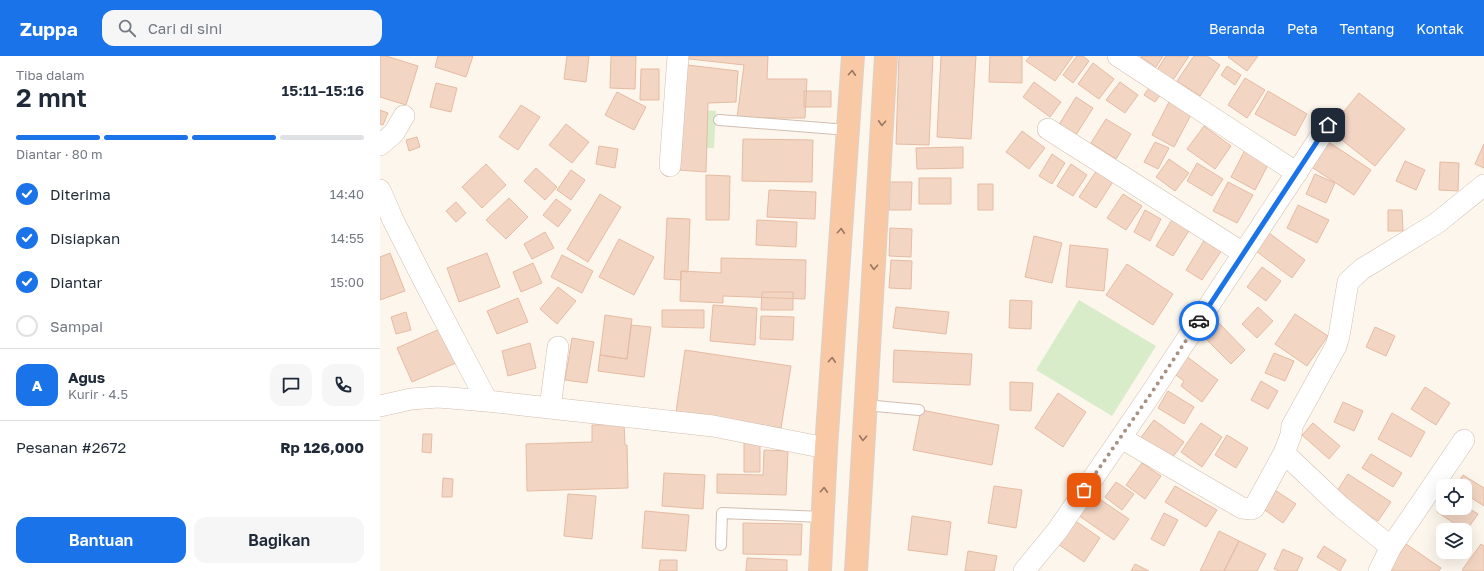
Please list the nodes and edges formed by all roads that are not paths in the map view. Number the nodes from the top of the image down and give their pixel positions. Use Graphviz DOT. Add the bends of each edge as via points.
graph roads {
  1 [pos="678,56"];
  2 [pos="853,56"];
  3 [pos="886,56"];
  4 [pos="1118,56"];
  5 [pos="850,98"];
  6 [pos="883,101"];
  7 [pos="404,116"];
  8 [pos="719,120"];
  9 [pos="1328,125"];
  10 [pos="1048,129"];
  11 [pos="848,130"];
  12 [pos="380,145"];
  13 [pos="670,166"];
  14 [pos="1297,173"];
  15 [pos="1484,185"];
  16 [pos="380,190"];
  17 [pos="1243,253"];
  18 [pos="558,347"];
  19 [pos="487,401"];
  20 [pos="865,405"];
  21 [pos="380,406"];
  22 [pos="550,408"];
  23 [pos="919,410"];
  24 [pos="1121,438"];
  25 [pos="1464,440"];
  26 [pos="826,448"];
  27 [pos="1284,453"];
  28 [pos="823,517"];
  29 [pos="721,545"];
  30 [pos="1391,547"];
  31 [pos="820,571"];
  32 [pos="856,571"];
  33 [pos="1024,571"];
  34 [pos="1379,571"];
  1 -- 13 [label="street"];
  5 -- 2 [label="highway, one-way"];
  3 -- 6 [label="highway"];
  4 -- 14 [label="street"];
  5 -- 6 [label="highway"];
  5 -- 11 [label="highway"];
  6 -- 20 [label="highway, one-way"];
  7 -- 12 [label="street" via="394,133"];
  8 -- 11 [label="lane"];
  9 -- 14 [label="street"];
  10 -- 17 [label="street"];
  26 -- 11 [label="highway, one-way"];
  14 -- 17 [label="street"];
  15 -- 27 [label="street" via="1436,223 1367,266 1348,282 1336,346 1292,426"];
  16 -- 19 [label="street"];
  17 -- 24 [label="street"];
  18 -- 22 [label="street"];
  19 -- 21 [label="street" via="438,397 411,399"];
  19 -- 22 [label="street"];
  20 -- 23 [label="lane"];
  20 -- 32 [label="highway, one-way"];
  22 -- 26 [label="street" via="713,426"];
  24 -- 27 [label="street" via="1242,508 1251,509 1254,508"];
  24 -- 33 [label="street" via="1057,531"];
  25 -- 30 [label="street"];
  28 -- 26 [label="highway, one-way"];
  27 -- 30 [label="street" via="1341,507"];
  28 -- 29 [label="lane" via="722,513"];
  28 -- 31 [label="highway"];
  30 -- 34 [label="street"];
}
